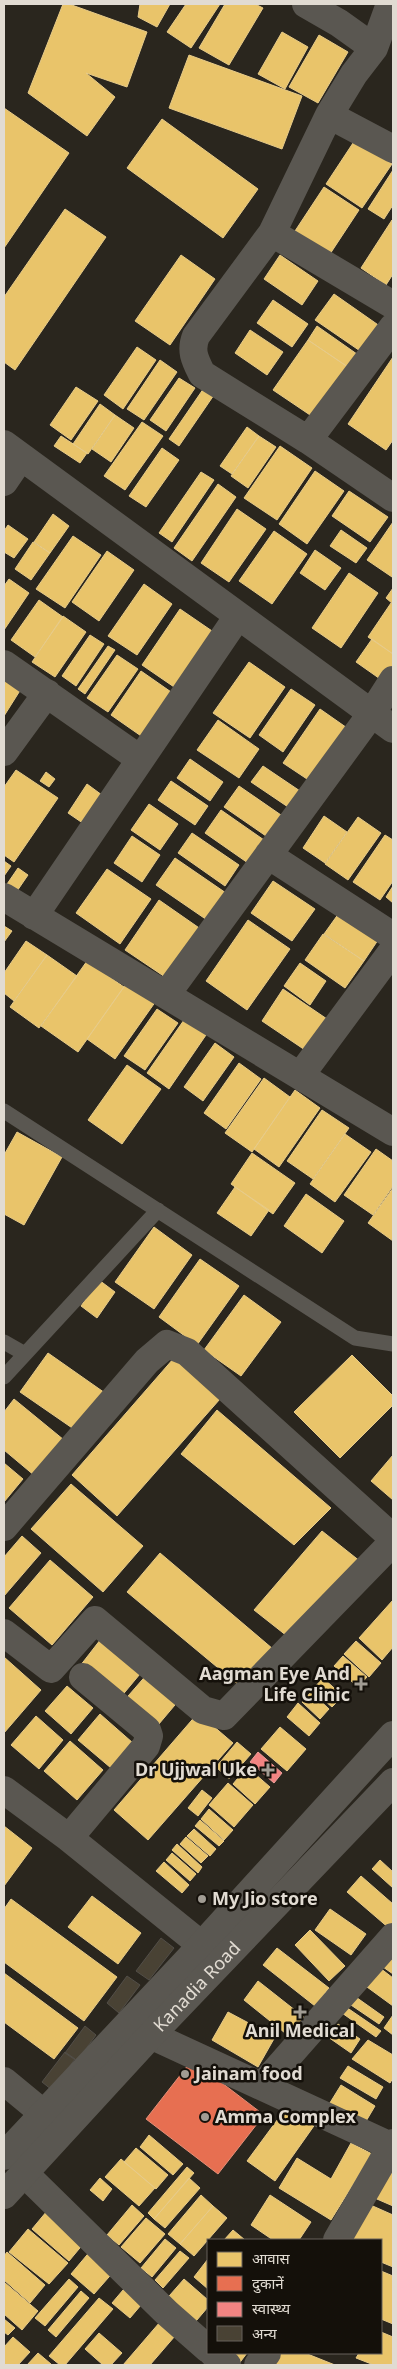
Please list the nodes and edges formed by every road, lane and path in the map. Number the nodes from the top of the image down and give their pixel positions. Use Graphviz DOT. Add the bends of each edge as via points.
graph roads {
  1 [pos="306,4"];
  2 [pos="390,4"];
  3 [pos="374,48"];
  4 [pos="329,115"];
  5 [pos="393,149"];
  6 [pos="272,233"];
  7 [pos="393,305"];
  8 [pos="393,327"];
  9 [pos="308,440"];
  10 [pos="12,450"];
  11 [pos="4,482"];
  12 [pos="393,498"];
  13 [pos="238,616"];
  14 [pos="4,664"];
  15 [pos="393,680"];
  16 [pos="47,693"];
  17 [pos="383,721"];
  18 [pos="4,752"];
  19 [pos="140,759"];
  20 [pos="268,855"];
  21 [pos="4,897"];
  22 [pos="34,916"];
  23 [pos="393,936"];
  24 [pos="393,950"];
  25 [pos="166,995"];
  26 [pos="300,1076"];
  27 [pos="4,1112"];
  28 [pos="393,1132"];
  29 [pos="158,1210"];
  30 [pos="4,1342"];
  31 [pos="393,1344"];
  32 [pos="25,1354"];
  33 [pos="4,1377"];
  34 [pos="4,1527"];
  35 [pos="393,1538"];
  36 [pos="393,1542"];
  37 [pos="4,1633"];
  38 [pos="83,1678"];
  39 [pos="393,1735"];
  40 [pos="393,1782"];
  41 [pos="4,1790"];
  42 [pos="69,1838"];
  43 [pos="393,1938"];
  44 [pos="211,1954"];
  45 [pos="139,2030"];
  46 [pos="4,2081"];
  47 [pos="262,2086"];
  48 [pos="44,2114"];
  49 [pos="393,2145"];
  50 [pos="14,2165"];
  51 [pos="4,2195"];
  52 [pos="338,2239"];
  53 [pos="207,2348"];
  54 [pos="214,2354"];
  55 [pos="266,2354"];
  56 [pos="227,2365"];
  57 [pos="258,2365"];
  1 -- 3 [label="street"];
  2 -- 3 [label="street"];
  3 -- 4 [label="street"];
  4 -- 5 [label="street"];
  4 -- 6 [label="street"];
  6 -- 7 [label="street"];
  6 -- 9 [label="street" via="196,336 193,357 202,374"];
  8 -- 9 [label="street"];
  9 -- 12 [label="street"];
  10 -- 11 [label="street"];
  10 -- 13 [label="street"];
  13 -- 17 [label="street"];
  13 -- 19 [label="street"];
  14 -- 16 [label="street"];
  15 -- 17 [label="street"];
  16 -- 18 [label="street"];
  16 -- 19 [label="street"];
  17 -- 20 [label="street"];
  19 -- 22 [label="street"];
  20 -- 23 [label="street"];
  20 -- 25 [label="street"];
  21 -- 22 [label="street"];
  22 -- 25 [label="street"];
  24 -- 26 [label="street"];
  25 -- 26 [label="street"];
  26 -- 28 [label="street"];
  27 -- 29 [label="lane"];
  29 -- 31 [label="lane" via="355,1338"];
  29 -- 32 [label="lane"];
  30 -- 32 [label="lane"];
  32 -- 33 [label="lane"];
  34 -- 35 [label="street" via="147,1361 167,1344 187,1352"];
  36 -- 37 [label="street" via="224,1716 203,1710 96,1620 51,1669"];
  38 -- 42 [label="street" via="147,1730 149,1736 146,1746"];
  39 -- 44 [label="street"];
  40 -- 44 [label="street, Kanadia Road"];
  41 -- 42 [label="street"];
  42 -- 44 [label="street"];
  43 -- 47 [label="street"];
  44 -- 45 [label="street, Kanadia Road"];
  45 -- 47 [label="street"];
  45 -- 48 [label="street"];
  45 -- 50 [label="street, Kanadia Road"];
  46 -- 48 [label="street"];
  47 -- 49 [label="street"];
  48 -- 50 [label="street"];
  49 -- 52 [label="street"];
  50 -- 51 [label="street, Kanadia Road"];
  50 -- 53 [label="street"];
  54 -- 56 [label="street"];
  55 -- 57 [label="street"];
}
